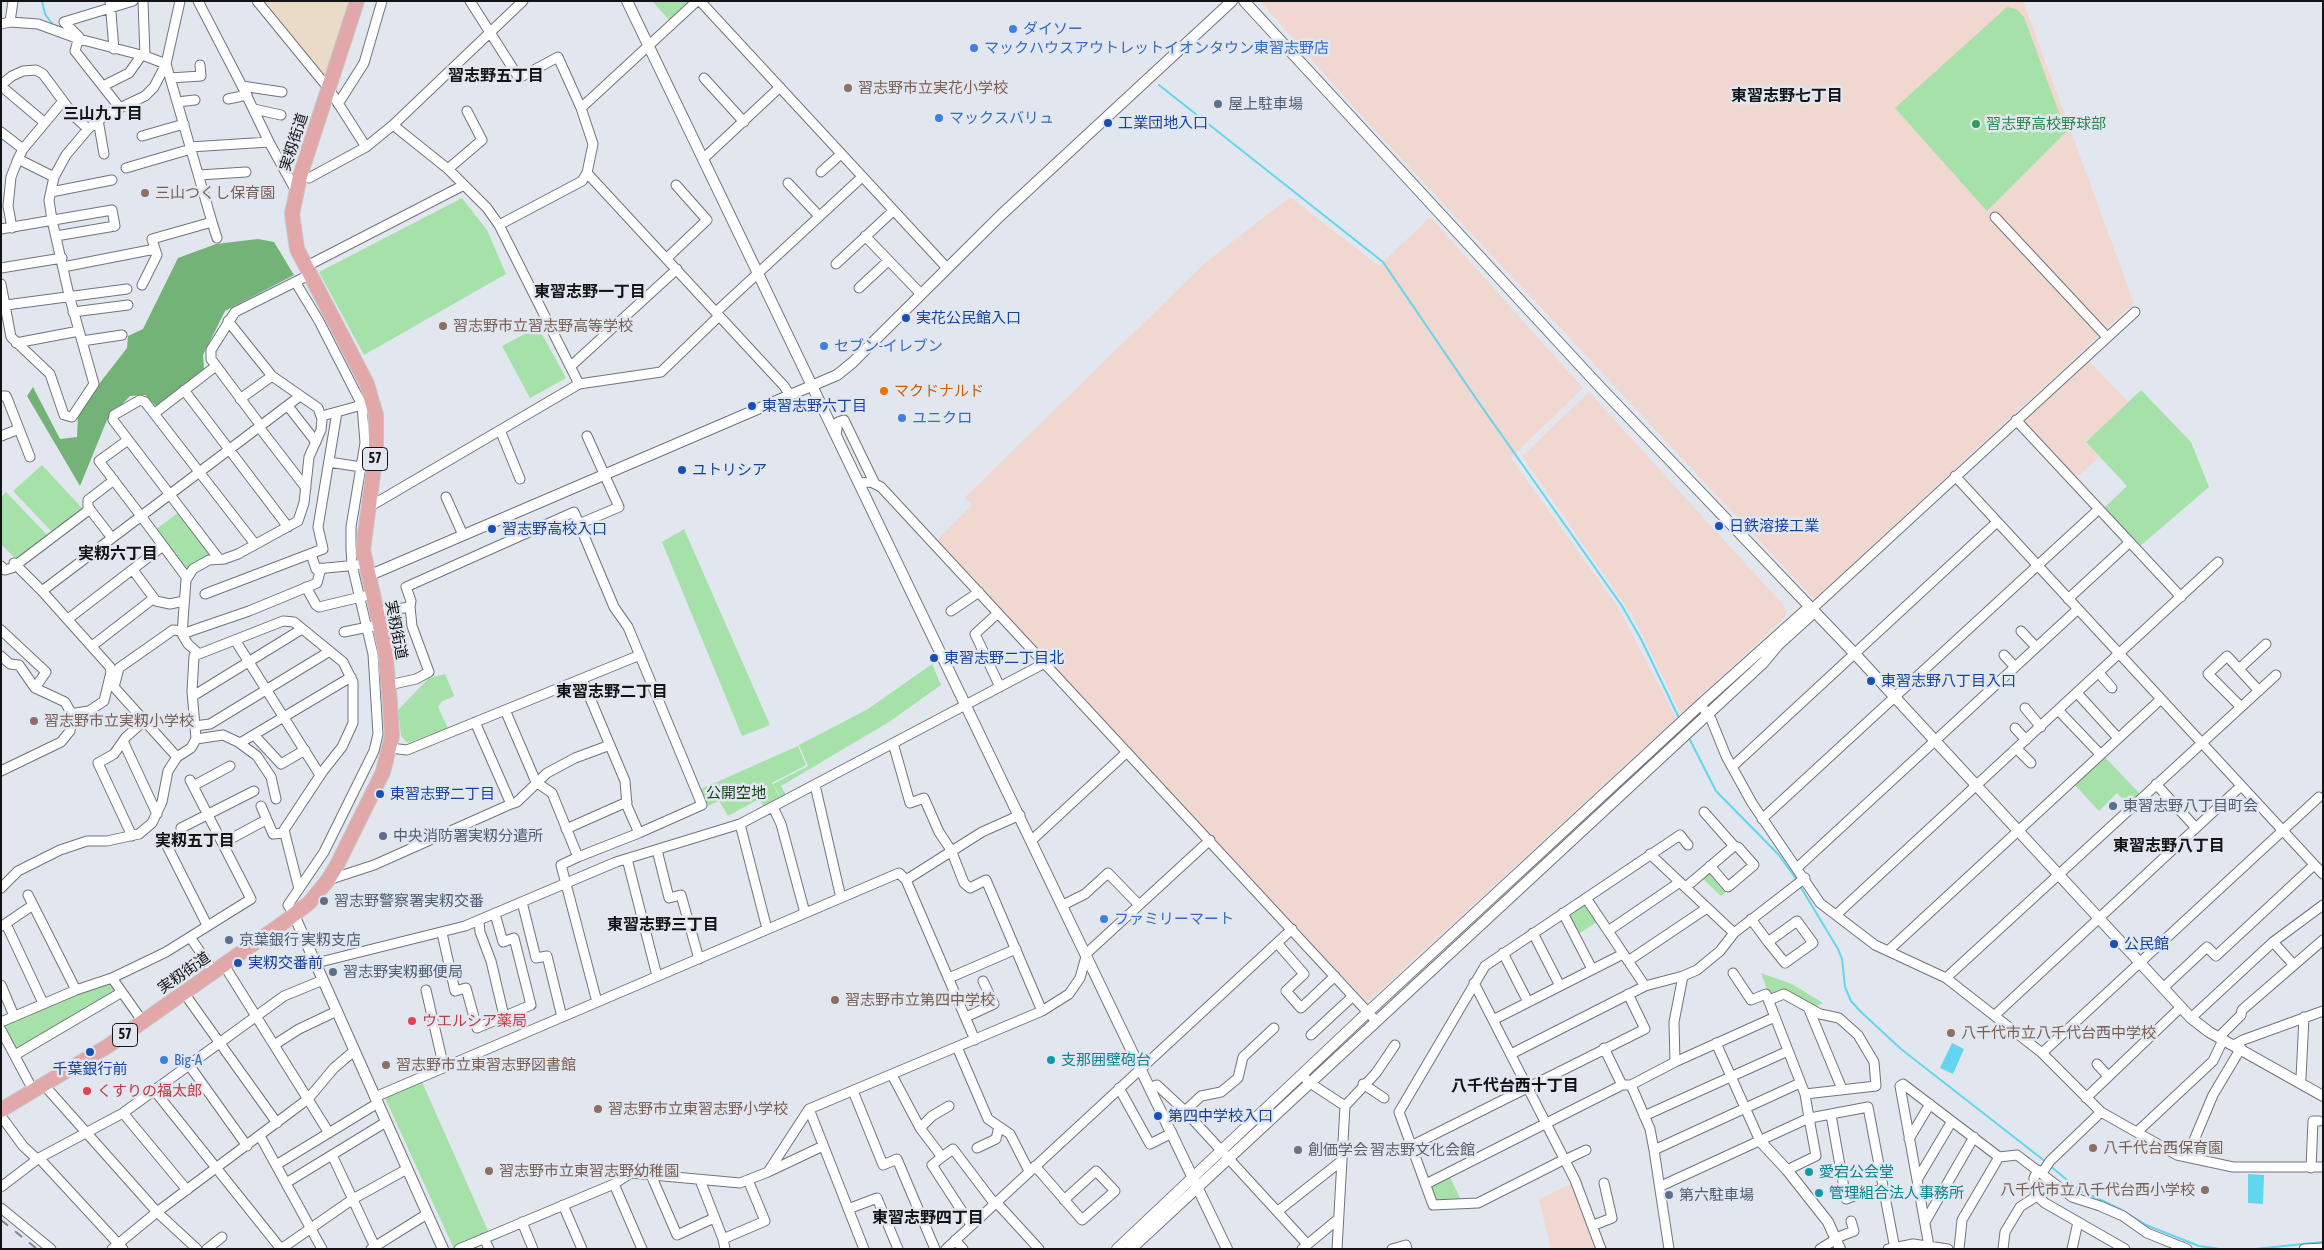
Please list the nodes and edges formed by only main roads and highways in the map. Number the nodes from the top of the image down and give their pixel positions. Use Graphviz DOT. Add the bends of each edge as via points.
graph roads {
  1 [pos="357,1"];
  2 [pos="1,1110"];
  1 -- 2 [label="main road, 実籾街道 / 57" via="300,176 292,214 294,235 307,271 367,384 374,404 377,434 362,568 389,685 390,748 376,787 328,880 309,903 91,1058"];
}
